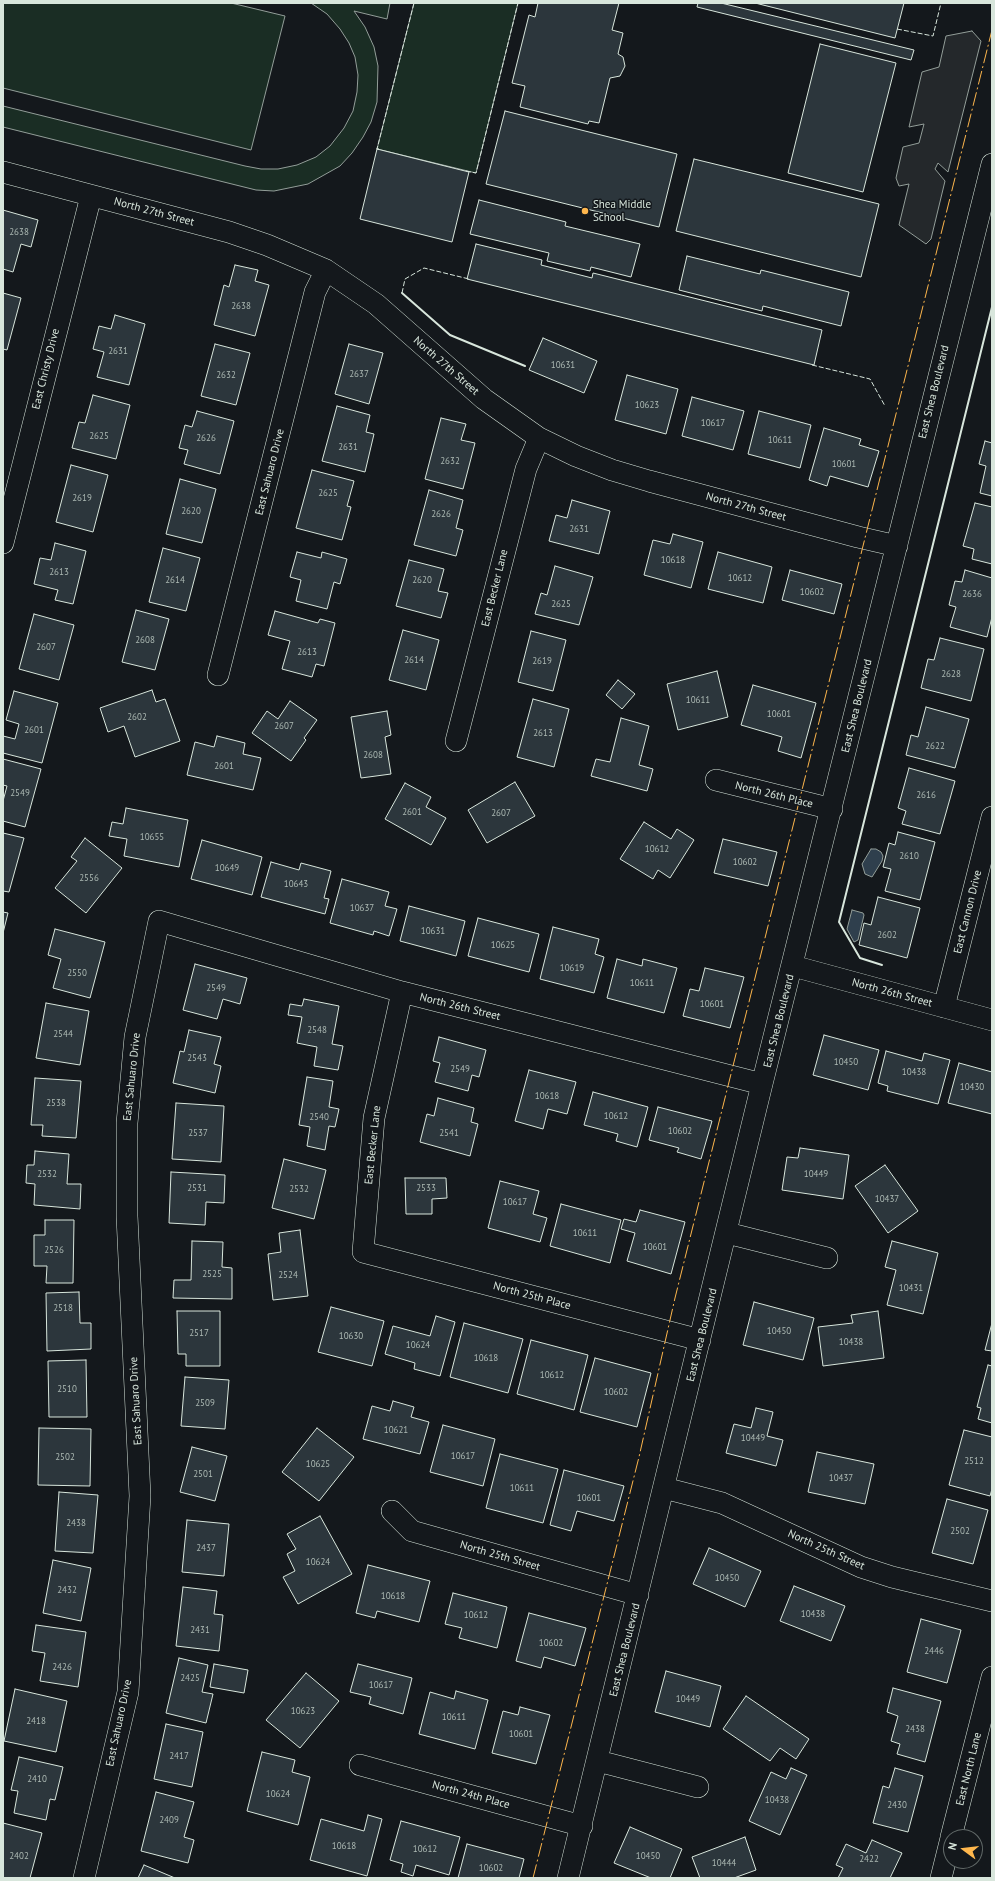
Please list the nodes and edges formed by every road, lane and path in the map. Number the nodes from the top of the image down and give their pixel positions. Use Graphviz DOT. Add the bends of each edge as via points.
graph roads {
  1 [pos="992,164"];
  2 [pos="3,172"];
  3 [pos="91,196"];
  4 [pos="326,270"];
  5 [pos="539,438"];
  6 [pos="3,543"];
  7 [pos="897,546"];
  8 [pos="218,675"];
  9 [pos="456,741"];
  10 [pos="716,780"];
  11 [pos="832,809"];
  12 [pos="992,817"];
  13 [pos="159,921"];
  14 [pos="792,966"];
  15 [pos="402,992"];
  16 [pos="944,1007"];
  17 [pos="992,1020"];
  18 [pos="762,1084"];
  19 [pos="727,1233"];
  20 [pos="363,1252"];
  21 [pos="827,1258"];
  22 [pos="700,1340"];
  23 [pos="664,1488"];
  24 [pos="392,1510"];
  25 [pos="638,1595"];
  26 [pos="992,1601"];
  27 [pos="992,1678"];
  28 [pos="598,1761"];
  29 [pos="360,1765"];
  30 [pos="698,1787"];
  31 [pos="582,1826"];
  32 [pos="953,1829"];
  33 [pos="84,1878"];
  34 [pos="568,1878"];
  1 -- 7 [label="street, East Shea Boulevard"];
  2 -- 3 [label="street, North 27th Street"];
  3 -- 4 [label="street, North 27th Street" via="229,232"];
  3 -- 6 [label="street, East Christy Drive"];
  4 -- 5 [label="street, North 27th Street" via="376,304 484,399"];
  4 -- 8 [label="street, East Sahuaro Drive" via="316,292"];
  5 -- 7 [label="street, North 27th Street" via="612,470"];
  5 -- 9 [label="street, East Becker Lane" via="526,469"];
  7 -- 11 [label="street, East Shea Boulevard"];
  10 -- 11 [label="street, North 26th Place"];
  11 -- 14 [label="street, East Shea Boulevard"];
  12 -- 16 [label="street, East Cannon Drive"];
  13 -- 15 [label="street, North 26th Street"];
  13 -- 33 [label="street, East Sahuaro Drive" via="136,1036 127,1123 127,1216 140,1496 128,1692"];
  14 -- 16 [label="street, North 26th Street"];
  14 -- 18 [label="street, East Shea Boulevard"];
  15 -- 18 [label="street, North 26th Street"];
  15 -- 20 [label="street, East Becker Lane" via="374,1118"];
  16 -- 17 [label="street, North 26th Street"];
  18 -- 19 [label="street, East Shea Boulevard"];
  19 -- 21 [label="street"];
  19 -- 22 [label="street, East Shea Boulevard"];
  20 -- 22 [label="street, North 25th Place"];
  22 -- 23 [label="street, East Shea Boulevard"];
  23 -- 25 [label="street, East Shea Boulevard"];
  23 -- 26 [label="street, North 25th Street" via="722,1503 861,1567"];
  24 -- 25 [label="street, North 25th Street" via="412,1531"];
  25 -- 28 [label="street, East Shea Boulevard"];
  27 -- 32 [label="street, East North Lane"];
  28 -- 30 [label="street"];
  28 -- 31 [label="street, East Shea Boulevard"];
  29 -- 31 [label="street, North 24th Place"];
  31 -- 34 [label="street, East Shea Boulevard"];
}
